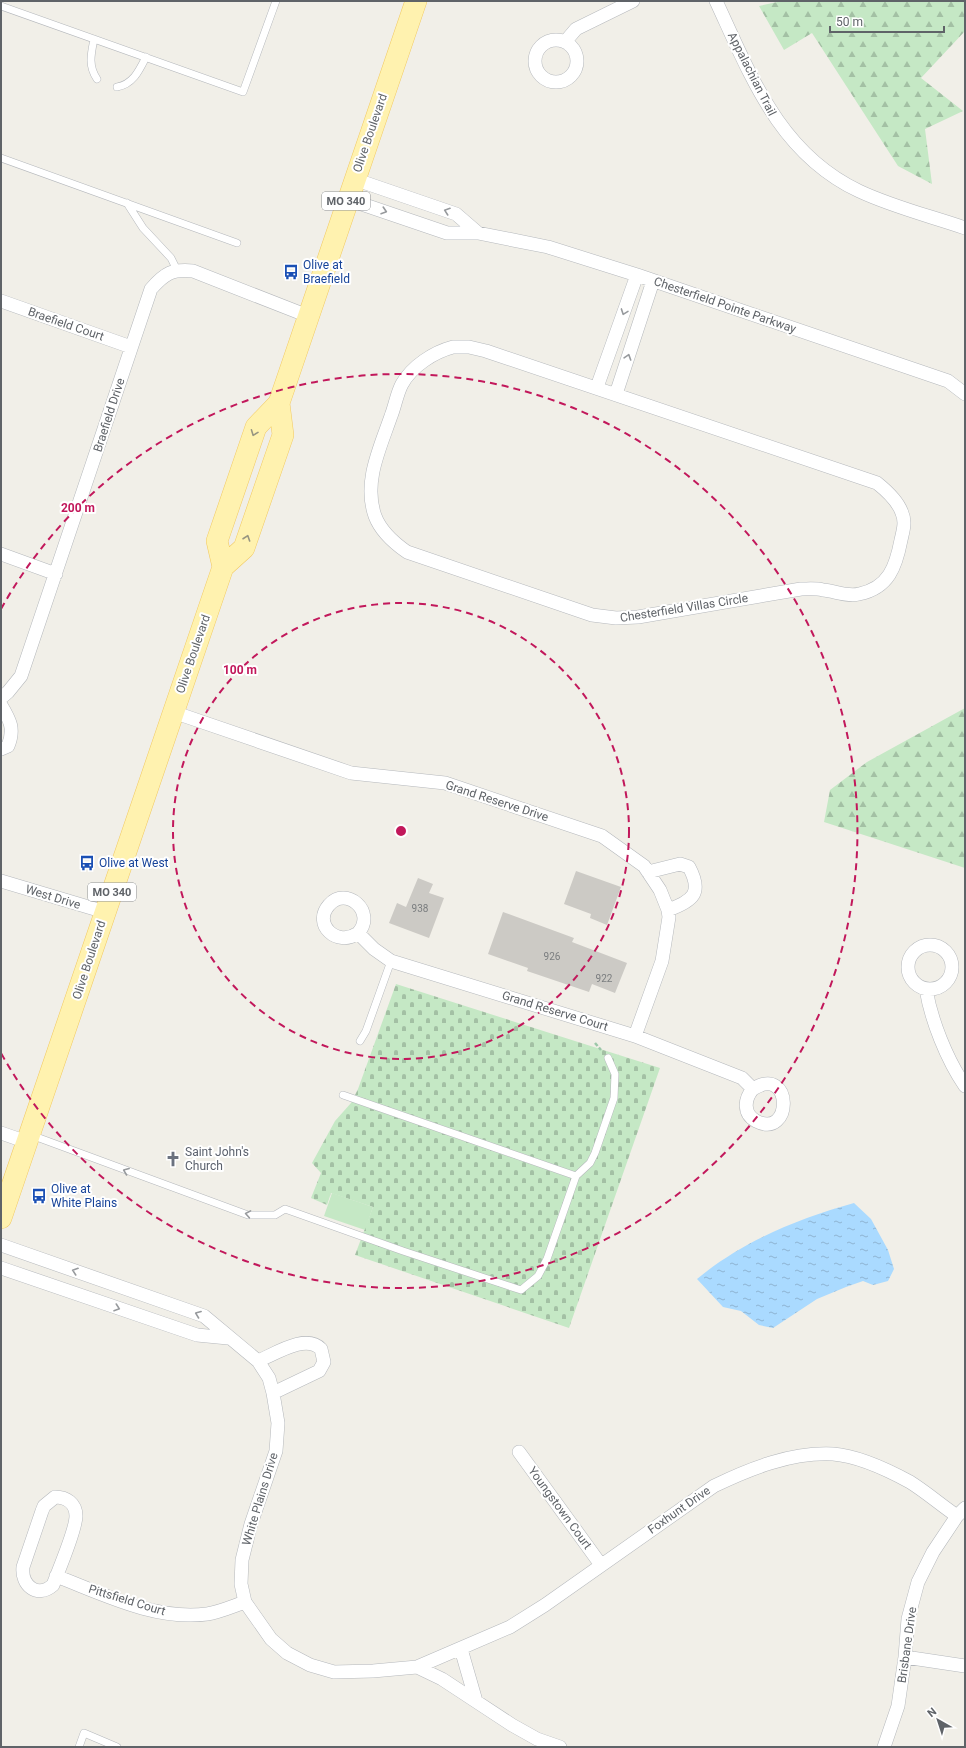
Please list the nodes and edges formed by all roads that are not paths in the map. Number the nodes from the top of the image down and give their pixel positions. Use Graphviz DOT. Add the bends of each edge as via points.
graph roads {
  1 [pos="276,1"];
  2 [pos="416,1"];
  3 [pos="633,1"];
  4 [pos="716,1"];
  5 [pos="1,6"];
  6 [pos="94,39"];
  7 [pos="565,42"];
  8 [pos="146,58"];
  9 [pos="97,79"];
  10 [pos="117,87"];
  11 [pos="1,158"];
  12 [pos="354,179"];
  13 [pos="347,199"];
  14 [pos="127,203"];
  15 [pos="965,228"];
  16 [pos="478,233"];
  17 [pos="237,243"];
  18 [pos="177,270"];
  19 [pos="637,275"];
  20 [pos="653,281"];
  21 [pos="1,301"];
  22 [pos="308,316"];
  23 [pos="131,347"];
  24 [pos="596,387"];
  25 [pos="616,394"];
  26 [pos="965,394"];
  27 [pos="279,403"];
  28 [pos="1,554"];
  29 [pos="223,567"];
  30 [pos="56,574"];
  31 [pos="1,698"];
  32 [pos="1,705"];
  33 [pos="173,712"];
  34 [pos="1,750"];
  35 [pos="648,872"];
  36 [pos="1,881"];
  37 [pos="668,910"];
  38 [pos="104,912"];
  39 [pos="358,933"];
  40 [pos="391,960"];
  41 [pos="926,989"];
  42 [pos="635,1036"];
  43 [pos="360,1041"];
  44 [pos="608,1058"];
  45 [pos="965,1086"];
  46 [pos="753,1089"];
  47 [pos="343,1095"];
  48 [pos="1,1133"];
  49 [pos="28,1138"];
  50 [pos="576,1176"];
  51 [pos="1,1218"];
  52 [pos="1,1245"];
  53 [pos="1,1268"];
  54 [pos="228,1338"];
  55 [pos="258,1362"];
  56 [pos="273,1393"];
  57 [pos="519,1452"];
  58 [pos="961,1512"];
  59 [pos="601,1565"];
  60 [pos="56,1576"];
  61 [pos="245,1602"];
  62 [pos="461,1649"];
  63 [pos="905,1657"];
  64 [pos="965,1666"];
  65 [pos="417,1667"];
  66 [pos="476,1701"];
  67 [pos="79,1747"];
  68 [pos="118,1747"];
  69 [pos="560,1747"];
  70 [pos="884,1747"];
  1 -- 8 [label="lane" via="243,92"];
  2 -- 12 [label="main road, Olive Boulevard / MO 340"];
  3 -- 7 [label="street" via="576,29"];
  4 -- 15 [label="street, Appalachian Trail" via="762,98 782,128 804,152 837,179 858,190"];
  5 -- 6 [label="lane"];
  6 -- 8 [label="lane"];
  6 -- 9 [label="lane" via="91,70"];
  8 -- 10 [label="lane" via="137,74 125,86"];
  11 -- 14 [label="lane"];
  12 -- 13 [label="main road, Olive Boulevard / MO 340"];
  16 -- 12 [label="street, Chesterfield Pointe Parkway, one-way" via="456,214"];
  13 -- 16 [label="street, Chesterfield Pointe Parkway, one-way" via="447,233"];
  13 -- 22 [label="main road, Olive Boulevard / MO 340"];
  14 -- 17 [label="lane"];
  14 -- 18 [label="lane" via="143,228 171,258"];
  16 -- 19 [label="street, Chesterfield Pointe Parkway" via="548,248"];
  18 -- 22 [label="street" via="193,271"];
  18 -- 23 [label="street, Braefield Drive" via="161,278 151,289"];
  19 -- 20 [label="street, Chesterfield Pointe Parkway"];
  19 -- 24 [label="street, one-way"];
  25 -- 20 [label="street, one-way"];
  20 -- 26 [label="street, Chesterfield Pointe Parkway" via="948,381"];
  21 -- 23 [label="street, Braefield Court"];
  22 -- 27 [label="main road, Olive Boulevard / MO 340"];
  23 -- 30 [label="street, Braefield Drive"];
  24 -- 25 [label="street, Chesterfield Villas Circle"];
  24 -- 25 [label="street, Chesterfield Villas Circle" via="469,347 453,347 439,351 414,370 402,384 371,480 371,498 378,523 392,541 407,552 607,618 638,617 801,589 859,594 872,589 892,573 904,524 902,513 891,495 877,483"];
  29 -- 27 [label="main road, Olive Boulevard / MO 340, one-way" via="244,548 283,435"];
  27 -- 29 [label="main road, Olive Boulevard / MO 340, one-way" via="256,427 217,541"];
  28 -- 30 [label="street"];
  29 -- 33 [label="main road, Olive Boulevard / MO 340"];
  30 -- 31 [label="street, Braefield Drive" via="21,676"];
  32 -- 34 [label="street" via="13,734 8,746"];
  33 -- 35 [label="street, Grand Reserve Drive" via="351,773 445,783 595,833 638,862"];
  33 -- 38 [label="main road, Olive Boulevard / MO 340"];
  35 -- 37 [label="street, Grand Reserve Drive" via="660,890"];
  35 -- 37 [label="street" via="680,864 689,867 695,877 697,887 693,897 684,905"];
  36 -- 38 [label="street, West Drive"];
  37 -- 42 [label="street, Grand Reserve Drive" via="662,961"];
  38 -- 49 [label="main road, Olive Boulevard / MO 340"];
  39 -- 40 [label="street, Grand Reserve Court" via="374,949"];
  40 -- 42 [label="street, Grand Reserve Court"];
  40 -- 43 [label="lane" via="366,1031"];
  41 -- 45 [label="street" via="930,1010"];
  42 -- 46 [label="street, Grand Reserve Court" via="742,1078"];
  44 -- 50 [label="lane" via="615,1074 614,1098 590,1163"];
  47 -- 50 [label="lane"];
  48 -- 49 [label="street"];
  50 -- 49 [label="lane, one-way" via="547,1259 538,1276 522,1290 285,1209 275,1215 248,1215 52,1144"];
  49 -- 51 [label="main road, Olive Boulevard / MO 340"];
  54 -- 52 [label="street, White Plains Drive, one-way" via="204,1316"];
  53 -- 54 [label="street, one-way" via="197,1335"];
  54 -- 55 [label="street, White Plains Drive"];
  55 -- 56 [label="street, White Plains Drive" via="268,1378"];
  55 -- 56 [label="street" via="304,1342 312,1342 321,1349 324,1362 318,1371"];
  56 -- 61 [label="street, White Plains Drive" via="278,1423 276,1451 251,1524 242,1560 241,1584"];
  57 -- 59 [label="street, Youngstown Court"];
  58 -- 59 [label="street, Foxhunt Drive" via="911,1483 861,1460 834,1454 804,1455 741,1473 714,1486"];
  58 -- 63 [label="street, Brisbane Drive" via="933,1552 918,1582 908,1619"];
  59 -- 62 [label="street, Foxhunt Drive" via="510,1627"];
  60 -- 60 [label="street" via="76,1516 73,1505 62,1497 55,1498 44,1506 22,1572 28,1586 38,1590 53,1585"];
  60 -- 61 [label="street, Pittsfield Court" via="122,1601 174,1614 208,1614"];
  61 -- 65 [label="street, White Plains Drive" via="271,1639 287,1653 310,1665 334,1672"];
  62 -- 65 [label="street, Foxhunt Drive"];
  62 -- 66 [label="street"];
  63 -- 64 [label="street"];
  63 -- 70 [label="street, Brisbane Drive" via="898,1706"];
  65 -- 66 [label="street" via="442,1679"];
  66 -- 69 [label="street" via="537,1739"];
  67 -- 68 [label="lane" via="84,1733"];
}
